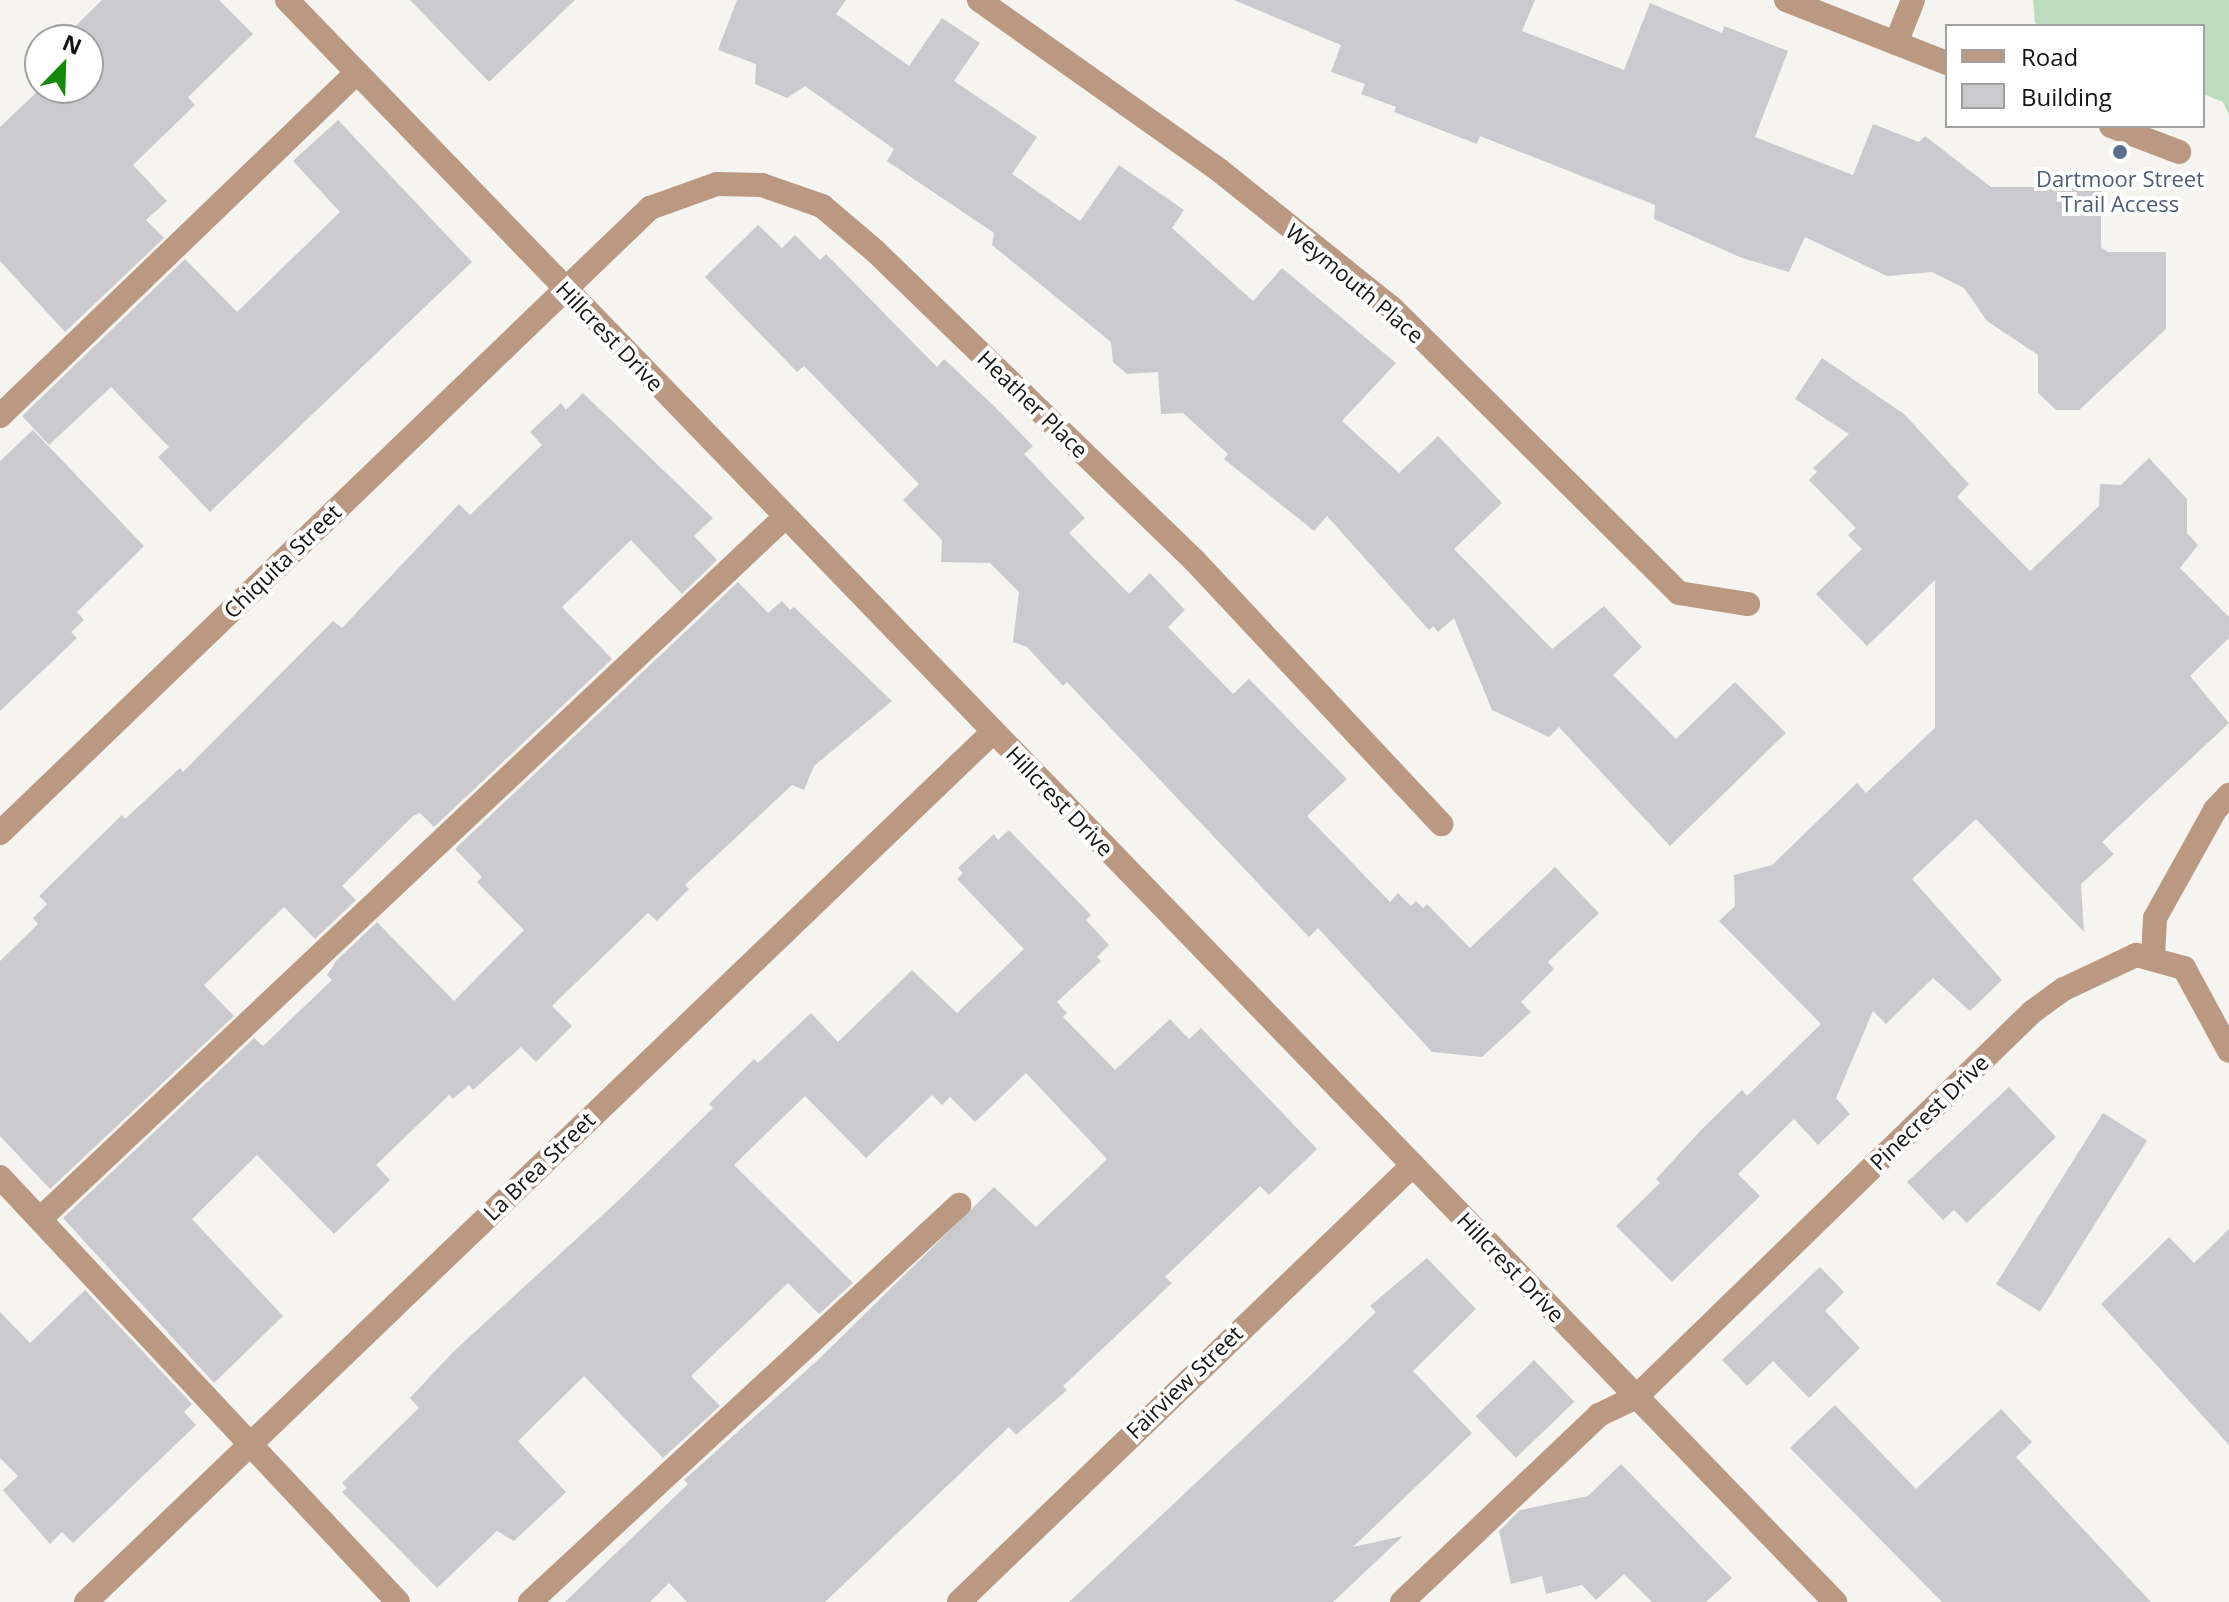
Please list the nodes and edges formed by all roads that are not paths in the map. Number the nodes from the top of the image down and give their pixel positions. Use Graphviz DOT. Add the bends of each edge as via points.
graph roads {
  1 [pos="979,0"];
  2 [pos="1786,0"];
  3 [pos="1913,0"];
  4 [pos="289,1"];
  5 [pos="1896,43"];
  6 [pos="1945,62"];
  7 [pos="356,73"];
  8 [pos="2116,128"];
  9 [pos="2179,152"];
  10 [pos="565,289"];
  11 [pos="0,416"];
  12 [pos="785,517"];
  13 [pos="1748,604"];
  14 [pos="993,732"];
  15 [pos="2229,795"];
  16 [pos="1441,824"];
  17 [pos="0,833"];
  18 [pos="2153,958"];
  19 [pos="2229,1051"];
  20 [pos="1413,1165"];
  21 [pos="0,1177"];
  22 [pos="959,1205"];
  23 [pos="40,1219"];
  24 [pos="1636,1397"];
  25 [pos="248,1444"];
  26 [pos="1834,1601"];
  27 [pos="86,1602"];
  28 [pos="398,1602"];
  29 [pos="530,1602"];
  30 [pos="959,1602"];
  31 [pos="1402,1602"];
  1 -- 13 [label="street, Weymouth Place" via="1219,170 1392,308 1679,593"];
  2 -- 5 [label="street"];
  3 -- 5 [label="street"];
  4 -- 7 [label="street, Hillcrest Drive"];
  5 -- 6 [label="street"];
  7 -- 10 [label="street, Hillcrest Drive"];
  7 -- 11 [label="street"];
  8 -- 9 [label="street"];
  10 -- 12 [label="street, Hillcrest Drive"];
  10 -- 16 [label="street, Heather Place" via="650,208 717,184 762,185 822,206 1194,560"];
  10 -- 17 [label="street, Chiquita Street"];
  12 -- 14 [label="street, Hillcrest Drive"];
  12 -- 23 [label="street"];
  14 -- 20 [label="street, Hillcrest Drive"];
  14 -- 25 [label="street, La Brea Street"];
  15 -- 18 [label="street" via="2215,810 2155,918"];
  18 -- 19 [label="street" via="2184,968"];
  18 -- 24 [label="street, Pinecrest Drive" via="2136,955 2100,968 2032,1012"];
  20 -- 24 [label="street, Hillcrest Drive"];
  20 -- 30 [label="street, Fairview Street"];
  21 -- 23 [label="street"];
  22 -- 29 [label="street"];
  23 -- 25 [label="street"];
  24 -- 26 [label="street, Hillcrest Drive"];
  24 -- 31 [label="street, Pinecrest Drive" via="1599,1415"];
  25 -- 27 [label="street, La Brea Street"];
  25 -- 28 [label="street"];
}
